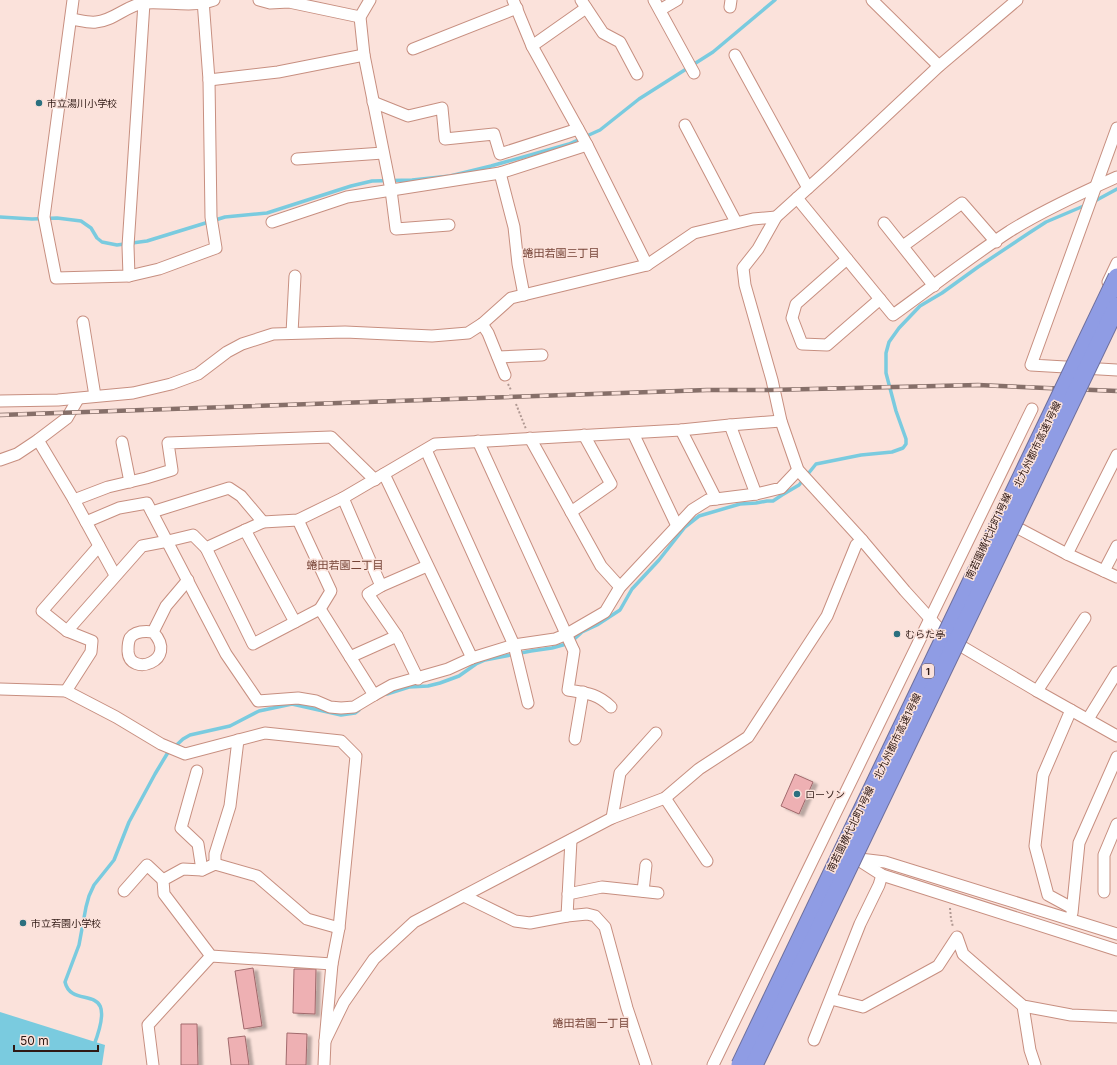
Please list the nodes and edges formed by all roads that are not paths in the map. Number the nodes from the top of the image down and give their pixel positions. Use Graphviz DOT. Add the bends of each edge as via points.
graph roads {
  1 [pos="73,0"];
  2 [pos="259,0"];
  3 [pos="370,0"];
  4 [pos="654,0"];
  5 [pos="677,0"];
  6 [pos="872,0"];
  7 [pos="1017,0"];
  8 [pos="207,1"];
  9 [pos="131,3"];
  10 [pos="144,3"];
  11 [pos="515,4"];
  12 [pos="584,4"];
  13 [pos="660,10"];
  14 [pos="360,17"];
  15 [pos="72,19"];
  16 [pos="532,46"];
  17 [pos="413,49"];
  18 [pos="364,55"];
  19 [pos="735,55"];
  20 [pos="939,66"];
  21 [pos="694,73"];
  22 [pos="636,74"];
  23 [pos="209,80"];
  24 [pos="373,102"];
  25 [pos="685,124"];
  26 [pos="1117,128"];
  27 [pos="578,129"];
  28 [pos="587,145"];
  29 [pos="384,153"];
  30 [pos="297,159"];
  31 [pos="500,173"];
  32 [pos="1117,177"];
  33 [pos="1095,186"];
  34 [pos="808,188"];
  35 [pos="391,190"];
  36 [pos="797,198"];
  37 [pos="776,217"];
  38 [pos="272,222"];
  39 [pos="736,222"];
  40 [pos="884,223"];
  41 [pos="449,225"];
  42 [pos="996,242"];
  43 [pos="903,246"];
  44 [pos="847,259"];
  45 [pos="1117,262"];
  46 [pos="647,265"];
  47 [pos="129,276"];
  48 [pos="295,276"];
  49 [pos="1117,277"];
  50 [pos="934,286"];
  51 [pos="524,295"];
  52 [pos="880,299"];
  53 [pos="1117,306"];
  54 [pos="83,322"];
  55 [pos="1088,322"];
  56 [pos="482,324"];
  57 [pos="292,332"];
  58 [pos="542,355"];
  59 [pos="498,357"];
  60 [pos="1117,370"];
  61 [pos="505,375"];
  62 [pos="95,396"];
  63 [pos="78,399"];
  64 [pos="0,401"];
  65 [pos="1032,409"];
  66 [pos="781,421"];
  67 [pos="730,425"];
  68 [pos="681,430"];
  69 [pos="633,433"];
  70 [pos="584,435"];
  71 [pos="530,438"];
  72 [pos="38,440"];
  73 [pos="478,441"];
  74 [pos="1032,441"];
  75 [pos="122,442"];
  76 [pos="426,450"];
  77 [pos="1117,455"];
  78 [pos="0,460"];
  79 [pos="1047,465"];
  80 [pos="798,470"];
  81 [pos="380,477"];
  82 [pos="130,482"];
  83 [pos="756,494"];
  84 [pos="343,498"];
  85 [pos="716,499"];
  86 [pos="74,500"];
  87 [pos="152,512"];
  88 [pos="571,512"];
  89 [pos="298,520"];
  90 [pos="86,522"];
  91 [pos="263,522"];
  92 [pos="677,526"];
  93 [pos="1016,527"];
  94 [pos="245,530"];
  95 [pos="862,540"];
  96 [pos="168,541"];
  97 [pos="99,546"];
  98 [pos="1117,546"];
  99 [pos="206,548"];
  100 [pos="1067,554"];
  101 [pos="427,566"];
  102 [pos="1104,571"];
  103 [pos="115,576"];
  104 [pos="1117,577"];
  105 [pos="188,580"];
  106 [pos="381,586"];
  107 [pos="620,587"];
  108 [pos="320,609"];
  109 [pos="1086,618"];
  110 [pos="931,619"];
  111 [pos="295,622"];
  112 [pos="68,631"];
  113 [pos="153,632"];
  114 [pos="944,634"];
  115 [pos="397,636"];
  116 [pos="570,641"];
  117 [pos="960,646"];
  118 [pos="516,652"];
  119 [pos="350,657"];
  120 [pos="472,658"];
  121 [pos="1117,672"];
  122 [pos="418,678"];
  123 [pos="0,689"];
  124 [pos="66,691"];
  125 [pos="1037,691"];
  126 [pos="583,692"];
  127 [pos="374,695"];
  128 [pos="528,703"];
  129 [pos="612,707"];
  130 [pos="1071,710"];
  131 [pos="1088,720"];
  132 [pos="656,733"];
  133 [pos="1117,736"];
  134 [pos="575,739"];
  135 [pos="238,740"];
  136 [pos="1117,757"];
  137 [pos="198,771"];
  138 [pos="665,798"];
  139 [pos="612,818"];
  140 [pos="1117,824"];
  141 [pos="571,840"];
  142 [pos="838,853"];
  143 [pos="857,859"];
  144 [pos="707,861"];
  145 [pos="214,864"];
  146 [pos="646,865"];
  147 [pos="202,870"];
  148 [pos="882,875"];
  149 [pos="163,880"];
  150 [pos="124,891"];
  151 [pos="643,891"];
  152 [pos="1104,892"];
  153 [pos="658,893"];
  154 [pos="568,894"];
  155 [pos="464,896"];
  156 [pos="1072,908"];
  157 [pos="567,916"];
  158 [pos="1071,920"];
  159 [pos="339,928"];
  160 [pos="1117,934"];
  161 [pos="1117,950"];
  162 [pos="211,956"];
  163 [pos="332,964"];
  164 [pos="831,999"];
  165 [pos="1023,1006"];
  166 [pos="1117,1017"];
  167 [pos="325,1040"];
  168 [pos="814,1040"];
  169 [pos="154,1065"];
  170 [pos="324,1065"];
  171 [pos="646,1065"];
  172 [pos="713,1065"];
  173 [pos="738,1065"];
  174 [pos="754,1065"];
  175 [pos="757,1065"];
  176 [pos="1035,1065"];
  1 -- 15 [label="street"];
  2 -- 14 [label="street" via="270,3 289,2"];
  3 -- 14 [label="street"];
  4 -- 13 [label="street"];
  5 -- 13 [label="street"];
  6 -- 20 [label="street"];
  7 -- 20 [label="street"];
  8 -- 10 [label="street"];
  8 -- 23 [label="street"];
  9 -- 10 [label="street"];
  9 -- 15 [label="street" via="112,17 96,22"];
  10 -- 47 [label="street" via="128,246"];
  11 -- 16 [label="street"];
  11 -- 17 [label="street"];
  12 -- 16 [label="street"];
  12 -- 22 [label="street" via="603,33 620,42"];
  13 -- 21 [label="street"];
  14 -- 18 [label="street"];
  15 -- 47 [label="street" via="44,217 56,278"];
  16 -- 27 [label="street"];
  18 -- 23 [label="street" via="278,72"];
  18 -- 24 [label="street"];
  19 -- 34 [label="street"];
  20 -- 34 [label="street"];
  23 -- 47 [label="street" via="211,217 216,248 159,269"];
  24 -- 27 [label="street" via="408,116 442,108 445,139 494,134 500,154"];
  24 -- 29 [label="street"];
  25 -- 39 [label="street"];
  26 -- 33 [label="street"];
  27 -- 28 [label="street"];
  28 -- 31 [label="street"];
  28 -- 46 [label="street"];
  29 -- 30 [label="street"];
  29 -- 35 [label="street"];
  31 -- 35 [label="street"];
  31 -- 51 [label="street" via="514,227"];
  32 -- 33 [label="street"];
  33 -- 42 [label="street" via="1048,210"];
  33 -- 60 [label="street" via="1031,365"];
  34 -- 36 [label="street"];
  35 -- 38 [label="street" via="347,197"];
  35 -- 41 [label="street" via="396,229"];
  36 -- 37 [label="street"];
  36 -- 44 [label="street"];
  37 -- 39 [label="street"];
  37 -- 66 [label="street" via="758,249 743,268 745,285"];
  39 -- 46 [label="street" via="694,233"];
  40 -- 43 [label="street"];
  42 -- 43 [label="street" via="962,203"];
  42 -- 50 [label="street"];
  43 -- 50 [label="street"];
  44 -- 52 [label="street"];
  44 -- 52 [label="street" via="796,304 792,318 802,344 827,345"];
  45 -- 55 [label="street"];
  46 -- 51 [label="street"];
  48 -- 57 [label="street"];
  49 -- 173 [label="highway, 北九州都市高速1号線 / 1, bridge"];
  50 -- 52 [label="street" via="893,315"];
  51 -- 56 [label="street" via="511,298"];
  53 -- 174 [label="highway, 北九州都市高速1号線 / 1, bridge"];
  54 -- 62 [label="street"];
  56 -- 57 [label="street" via="468,333 432,336"];
  56 -- 59 [label="street"];
  57 -- 62 [label="street" via="273,334 242,344 198,374 171,384 133,393"];
  58 -- 59 [label="street"];
  59 -- 61 [label="street"];
  62 -- 63 [label="street"];
  63 -- 64 [label="street"];
  63 -- 72 [label="street" via="67,418"];
  65 -- 110 [label="street"];
  66 -- 67 [label="street"];
  66 -- 80 [label="street"];
  67 -- 68 [label="street"];
  67 -- 83 [label="street"];
  68 -- 69 [label="street"];
  68 -- 85 [label="street"];
  69 -- 70 [label="street"];
  69 -- 92 [label="street"];
  70 -- 71 [label="street"];
  70 -- 88 [label="street" via="611,484"];
  71 -- 73 [label="street"];
  71 -- 88 [label="street"];
  72 -- 78 [label="street" via="17,454"];
  72 -- 86 [label="street"];
  73 -- 76 [label="street" via="435,444"];
  73 -- 116 [label="street"];
  74 -- 114 [label="street, 南若園横代北町1号線"];
  75 -- 82 [label="street"];
  76 -- 81 [label="street"];
  76 -- 118 [label="street"];
  77 -- 100 [label="street"];
  79 -- 93 [label="street, 南若園横代北町1号線"];
  80 -- 83 [label="street" via="781,488"];
  80 -- 95 [label="street"];
  81 -- 82 [label="street" via="331,437 168,443 172,470"];
  81 -- 84 [label="street"];
  81 -- 101 [label="street"];
  82 -- 86 [label="street"];
  83 -- 85 [label="street"];
  84 -- 89 [label="street"];
  84 -- 106 [label="street"];
  85 -- 92 [label="street" via="708,500 692,510"];
  86 -- 90 [label="street"];
  87 -- 90 [label="street" via="147,503 119,508"];
  87 -- 91 [label="street" via="229,488 241,496"];
  87 -- 96 [label="street"];
  88 -- 107 [label="street" via="601,566"];
  89 -- 91 [label="street"];
  89 -- 108 [label="street" via="331,591"];
  90 -- 97 [label="street"];
  91 -- 94 [label="street"];
  92 -- 107 [label="street"];
  93 -- 100 [label="street"];
  93 -- 117 [label="street, 南若園横代北町1号線"];
  94 -- 99 [label="street"];
  94 -- 111 [label="street"];
  95 -- 110 [label="street"];
  95 -- 138 [label="street" via="856,545 827,616 748,737 699,769"];
  96 -- 99 [label="street" via="193,535"];
  96 -- 103 [label="street" via="142,546"];
  96 -- 105 [label="street"];
  97 -- 103 [label="street"];
  97 -- 112 [label="street" via="42,611"];
  98 -- 102 [label="street"];
  99 -- 111 [label="street" via="253,644"];
  100 -- 102 [label="street"];
  101 -- 106 [label="street"];
  101 -- 120 [label="street"];
  102 -- 104 [label="street"];
  103 -- 112 [label="street"];
  105 -- 113 [label="street" via="166,606"];
  105 -- 127 [label="street" via="226,654 258,702 298,698 341,708 354,707"];
  106 -- 115 [label="street" via="368,594"];
  107 -- 116 [label="street" via="604,612"];
  108 -- 111 [label="street"];
  108 -- 119 [label="street"];
  109 -- 125 [label="street"];
  110 -- 114 [label="street"];
  110 -- 172 [label="street"];
  112 -- 124 [label="street" via="92,641 91,652"];
  114 -- 117 [label="street"];
  114 -- 142 [label="street, 南若園横代北町1号線"];
  115 -- 119 [label="street"];
  115 -- 122 [label="street"];
  116 -- 118 [label="street" via="555,639"];
  116 -- 126 [label="street" via="574,651 568,690"];
  117 -- 125 [label="street"];
  117 -- 143 [label="street, 南若園横代北町1号線"];
  118 -- 120 [label="street"];
  118 -- 128 [label="street"];
  119 -- 127 [label="street"];
  120 -- 122 [label="street"];
  121 -- 131 [label="street"];
  122 -- 127 [label="street"];
  123 -- 124 [label="street"];
  124 -- 135 [label="street" via="161,744 185,754"];
  125 -- 130 [label="street"];
  126 -- 129 [label="street" via="602,698"];
  126 -- 134 [label="street"];
  130 -- 131 [label="street"];
  130 -- 156 [label="street" via="1043,775 1035,846 1048,895"];
  131 -- 133 [label="street"];
  132 -- 139 [label="street" via="620,774"];
  135 -- 145 [label="street" via="230,806"];
  135 -- 159 [label="street" via="265,733 341,741 356,756"];
  136 -- 156 [label="street" via="1079,842"];
  137 -- 147 [label="street" via="181,828 198,844"];
  138 -- 139 [label="street"];
  138 -- 144 [label="street"];
  139 -- 141 [label="street"];
  140 -- 152 [label="street" via="1104,854"];
  141 -- 154 [label="street"];
  141 -- 155 [label="street"];
  142 -- 143 [label="street"];
  142 -- 173 [label="street, 南若園横代北町1号線"];
  143 -- 148 [label="street"];
  143 -- 158 [label="street" via="886,862"];
  143 -- 175 [label="street, 南若園横代北町1号線"];
  145 -- 147 [label="street"];
  145 -- 159 [label="street" via="257,876 307,919"];
  146 -- 151 [label="street"];
  147 -- 149 [label="street" via="183,869"];
  148 -- 161 [label="street"];
  148 -- 164 [label="street"];
  149 -- 150 [label="street" via="147,865"];
  149 -- 162 [label="street" via="164,894"];
  151 -- 153 [label="street"];
  151 -- 154 [label="street" via="602,888"];
  154 -- 157 [label="street"];
  155 -- 157 [label="street" via="515,921 530,923"];
  155 -- 167 [label="street" via="414,922 374,959 344,1002"];
  156 -- 158 [label="street"];
  157 -- 171 [label="street" via="595,916 605,927"];
  158 -- 160 [label="street"];
  159 -- 163 [label="street"];
  162 -- 163 [label="street"];
  162 -- 169 [label="street" via="148,1025"];
  163 -- 167 [label="street"];
  164 -- 165 [label="street" via="863,1008 938,966 957,937 963,954"];
  164 -- 168 [label="street"];
  165 -- 166 [label="street" via="1071,1015"];
  165 -- 176 [label="street"];
  167 -- 170 [label="street"];
}
